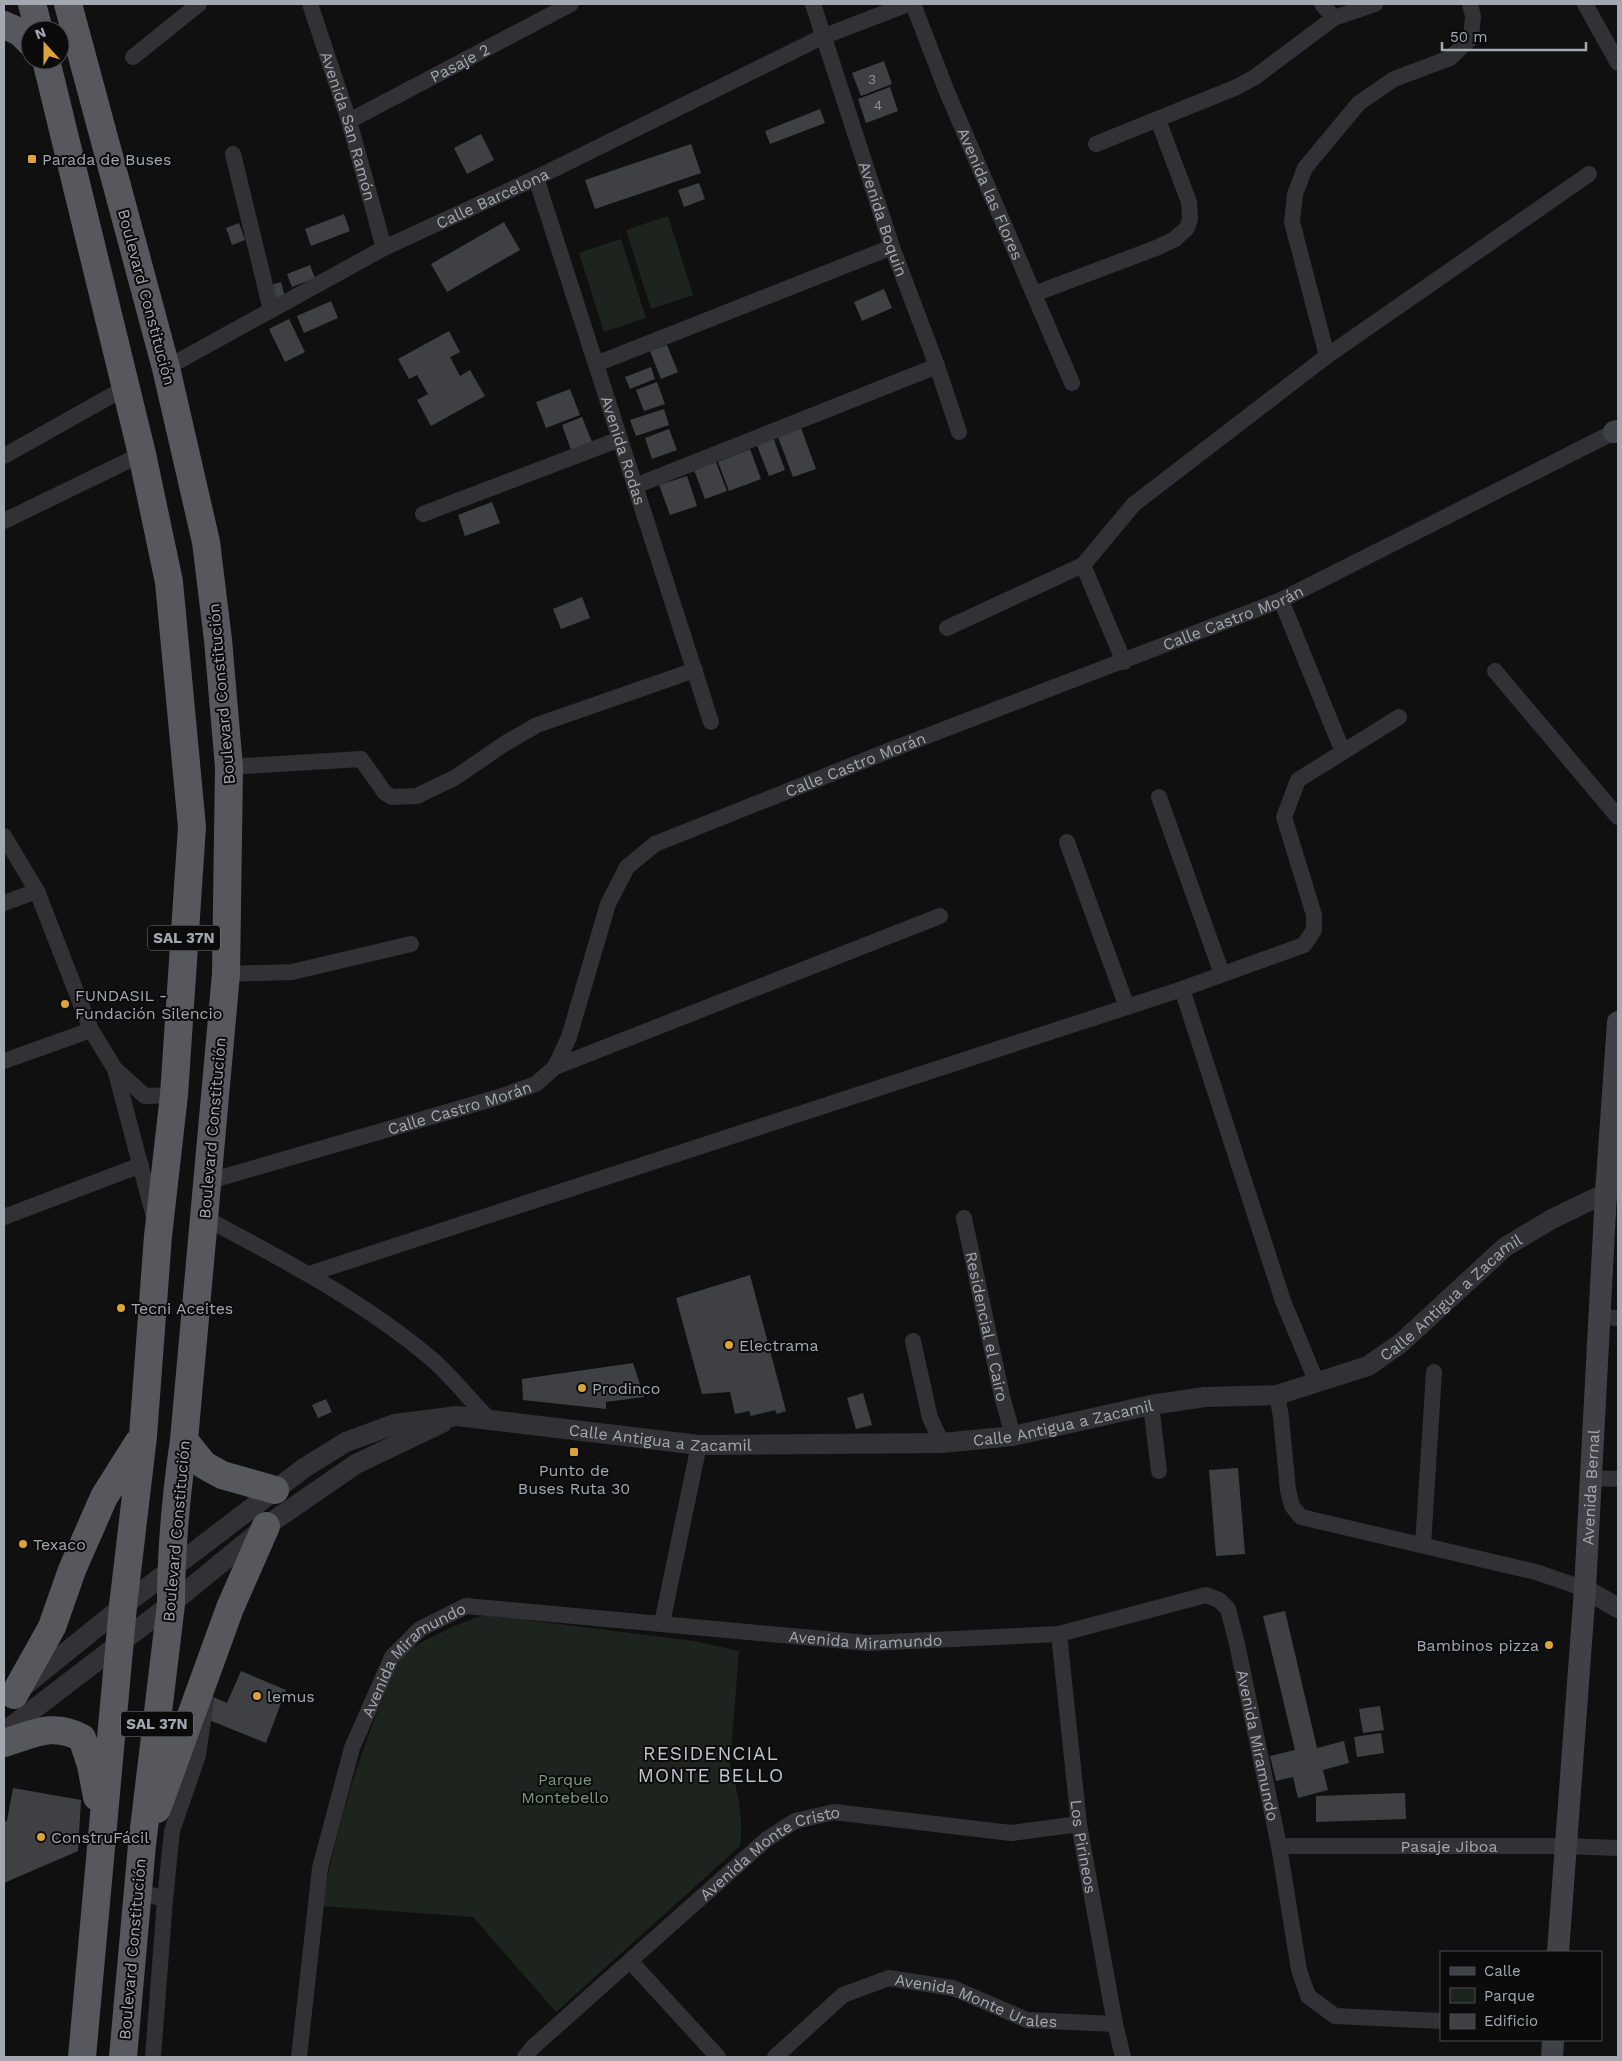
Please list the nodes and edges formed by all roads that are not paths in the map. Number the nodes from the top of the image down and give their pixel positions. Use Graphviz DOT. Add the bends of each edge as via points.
graph roads {
  1 [pos="32,4"];
  2 [pos="68,4"];
  3 [pos="76,4"];
  4 [pos="199,4"];
  5 [pos="310,4"];
  6 [pos="571,4"];
  7 [pos="813,4"];
  8 [pos="908,4"];
  9 [pos="913,4"];
  10 [pos="1322,4"];
  11 [pos="1375,4"];
  12 [pos="1470,4"];
  13 [pos="1585,4"];
  14 [pos="1334,18"];
  15 [pos="36,20"];
  16 [pos="4,25"];
  17 [pos="20,32"];
  18 [pos="822,37"];
  19 [pos="79,42"];
  20 [pos="133,57"];
  21 [pos="1618,63"];
  22 [pos="48,70"];
  23 [pos="1158,120"];
  24 [pos="349,122"];
  25 [pos="1096,144"];
  26 [pos="233,154"];
  27 [pos="1589,174"];
  28 [pos="536,178"];
  29 [pos="892,247"];
  30 [pos="384,248"];
  31 [pos="1034,294"];
  32 [pos="271,310"];
  33 [pos="1327,356"];
  34 [pos="596,364"];
  35 [pos="937,366"];
  36 [pos="166,368"];
  37 [pos="1072,383"];
  38 [pos="125,388"];
  39 [pos="1617,431"];
  40 [pos="959,432"];
  41 [pos="620,439"];
  42 [pos="142,454"];
  43 [pos="4,456"];
  44 [pos="635,486"];
  45 [pos="423,514"];
  46 [pos="4,521"];
  47 [pos="1083,565"];
  48 [pos="1281,600"];
  49 [pos="946,628"];
  50 [pos="1124,662"];
  51 [pos="695,670"];
  52 [pos="1496,671"];
  53 [pos="1400,717"];
  54 [pos="712,722"];
  55 [pos="1343,752"];
  56 [pos="229,767"];
  57 [pos="1159,797"];
  58 [pos="1618,818"];
  59 [pos="4,836"];
  60 [pos="1066,842"];
  61 [pos="37,891"];
  62 [pos="4,903"];
  63 [pos="940,916"];
  64 [pos="411,944"];
  65 [pos="226,974"];
  66 [pos="1222,974"];
  67 [pos="1182,989"];
  68 [pos="1127,1007"];
  69 [pos="1618,1022"];
  70 [pos="91,1030"];
  71 [pos="4,1061"];
  72 [pos="555,1067"];
  73 [pos="115,1069"];
  74 [pos="1616,1081"];
  75 [pos="174,1095"];
  76 [pos="141,1164"];
  77 [pos="206,1182"];
  78 [pos="1612,1190"];
  79 [pos="4,1217"];
  80 [pos="205,1218"];
  81 [pos="964,1218"];
  82 [pos="158,1236"];
  83 [pos="309,1274"];
  84 [pos="1609,1318"];
  85 [pos="913,1341"];
  86 [pos="1434,1372"];
  87 [pos="1317,1383"];
  88 [pos="1277,1395"];
  89 [pos="1151,1405"];
  90 [pos="457,1416"];
  91 [pos="489,1419"];
  92 [pos="143,1436"];
  93 [pos="1013,1436"];
  94 [pos="184,1440"];
  95 [pos="942,1443"];
  96 [pos="699,1445"];
  97 [pos="1159,1471"];
  98 [pos="1591,1478"];
  99 [pos="1618,1479"];
  100 [pos="275,1490"];
  101 [pos="266,1526"];
  102 [pos="1423,1545"];
  103 [pos="171,1568"];
  104 [pos="1585,1589"];
  105 [pos="171,1604"];
  106 [pos="123,1606"];
  107 [pos="1618,1608"];
  108 [pos="662,1623"];
  109 [pos="1058,1634"];
  110 [pos="121,1643"];
  111 [pos="206,1672"];
  112 [pos="9,1699"];
  113 [pos="4,1732"];
  114 [pos="4,1744"];
  115 [pos="1079,1824"];
  116 [pos="102,1828"];
  117 [pos="142,1845"];
  118 [pos="1279,1846"];
  119 [pos="1565,1846"];
  120 [pos="1618,1848"];
  121 [pos="138,1890"];
  122 [pos="165,1900"];
  123 [pos="1558,1951"];
  124 [pos="631,1962"];
  125 [pos="1440,2021"];
  126 [pos="1115,2024"];
  127 [pos="1553,2041"];
  128 [pos="82,2057"];
  129 [pos="122,2057"];
  130 [pos="153,2057"];
  131 [pos="299,2057"];
  132 [pos="525,2057"];
  133 [pos="718,2057"];
  134 [pos="775,2057"];
  135 [pos="1123,2057"];
  136 [pos="1552,2057"];
  1 -- 15 [label="highway"];
  2 -- 19 [label="highway, Boulevard Constitución / SAL 37N"];
  3 -- 19 [label="highway"];
  4 -- 20 [label="street"];
  5 -- 24 [label="street, Avenida San Ramón"];
  6 -- 24 [label="street, Pasaje 2"];
  7 -- 18 [label="street, Avenida Boquin"];
  8 -- 18 [label="street, Calle Barcelona"];
  9 -- 31 [label="street, Avenida las Flores" via="947,92"];
  10 -- 14 [label="street"];
  11 -- 14 [label="street"];
  12 -- 33 [label="street" via="1473,16 1471,38 1450,58 1394,79 1359,103 1305,168 1294,194 1292,222"];
  13 -- 21 [label="street"];
  14 -- 23 [label="street" via="1255,77"];
  16 -- 17 [label="highway"];
  18 -- 28 [label="street, Calle Barcelona"];
  18 -- 29 [label="street, Avenida Boquin"];
  19 -- 36 [label="highway, Boulevard Constitución / SAL 37N"];
  22 -- 38 [label="highway, SAL 37N"];
  23 -- 25 [label="street"];
  23 -- 31 [label="street" via="1189,202 1187,228 1175,239 1156,248"];
  24 -- 30 [label="street, Avenida San Ramón"];
  26 -- 32 [label="street"];
  27 -- 33 [label="street"];
  28 -- 30 [label="street, Calle Barcelona"];
  28 -- 34 [label="street, Avenida Rodas"];
  29 -- 34 [label="street"];
  29 -- 35 [label="street, Avenida Boquin"];
  30 -- 32 [label="street, Calle Barcelona"];
  31 -- 37 [label="street, Avenida las Flores"];
  32 -- 36 [label="street, Calle Barcelona"];
  33 -- 47 [label="street" via="1134,504"];
  34 -- 41 [label="street, Avenida Rodas"];
  35 -- 40 [label="street, Avenida Boquin"];
  35 -- 44 [label="street"];
  36 -- 56 [label="highway, Boulevard Constitución / SAL 37N" via="206,542"];
  38 -- 42 [label="highway, SAL 37N"];
  38 -- 43 [label="street"];
  39 -- 48 [label="street, Calle Castro Morán"];
  41 -- 44 [label="street, Avenida Rodas"];
  41 -- 45 [label="street"];
  42 -- 46 [label="street"];
  42 -- 75 [label="highway, SAL 37N" via="169,582 192,827"];
  44 -- 51 [label="street, Avenida Rodas"];
  47 -- 49 [label="street"];
  47 -- 50 [label="street"];
  48 -- 50 [label="street, Calle Castro Morán"];
  48 -- 55 [label="street"];
  50 -- 72 [label="street, Calle Castro Morán" via="892,749 655,844 628,867 608,904 569,1037"];
  51 -- 54 [label="street, Avenida Rodas"];
  51 -- 56 [label="street" via="537,725 456,777 417,796 392,797 385,793 361,759"];
  52 -- 58 [label="street"];
  53 -- 55 [label="street"];
  55 -- 66 [label="street" via="1298,780 1284,817 1314,915 1314,930 1304,945"];
  56 -- 65 [label="highway, Boulevard Constitución / SAL 37N"];
  57 -- 66 [label="street"];
  59 -- 61 [label="street"];
  60 -- 68 [label="street"];
  61 -- 62 [label="street"];
  61 -- 70 [label="street"];
  63 -- 72 [label="street"];
  64 -- 65 [label="street" via="292,972"];
  65 -- 77 [label="highway, Boulevard Constitución / SAL 37N"];
  66 -- 67 [label="street"];
  67 -- 68 [label="street"];
  67 -- 87 [label="street" via="1283,1301"];
  68 -- 83 [label="street"];
  69 -- 74 [label="main road, Avenida Bernal"];
  70 -- 71 [label="street"];
  70 -- 73 [label="street"];
  72 -- 77 [label="street, Calle Castro Morán" via="536,1084 498,1097"];
  73 -- 75 [label="street" via="145,1096"];
  73 -- 76 [label="street"];
  74 -- 78 [label="main road, Avenida Bernal"];
  75 -- 82 [label="highway, SAL 37N"];
  76 -- 79 [label="street"];
  76 -- 82 [label="street"];
  77 -- 80 [label="highway, Boulevard Constitución / SAL 37N"];
  78 -- 84 [label="main road, Avenida Bernal"];
  78 -- 87 [label="street, Calle Antigua a Zacamil" via="1505,1246 1401,1343 1368,1366"];
  80 -- 83 [label="street"];
  80 -- 94 [label="highway, Boulevard Constitución / SAL 37N"];
  81 -- 93 [label="street, Residencial el Cairo"];
  82 -- 92 [label="highway, SAL 37N"];
  83 -- 91 [label="street" via="393,1329 435,1362"];
  84 -- 98 [label="main road, Avenida Bernal"];
  85 -- 95 [label="street" via="930,1418"];
  86 -- 102 [label="street"];
  87 -- 88 [label="street, Calle Antigua a Zacamil"];
  88 -- 89 [label="street, Calle Antigua a Zacamil" via="1205,1397"];
  88 -- 102 [label="street" via="1288,1490 1292,1506 1301,1517"];
  89 -- 93 [label="street, Calle Antigua a Zacamil"];
  89 -- 97 [label="street"];
  90 -- 91 [label="street, Calle Antigua a Zacamil"];
  90 -- 100 [label="street, Calle Antigua a Zacamil" via="395,1424 346,1442"];
  90 -- 101 [label="street" via="356,1464"];
  91 -- 96 [label="street, Calle Antigua a Zacamil"];
  92 -- 106 [label="highway, SAL 37N"];
  92 -- 112 [label="highway" via="104,1497 52,1626"];
  93 -- 95 [label="street, Calle Antigua a Zacamil"];
  94 -- 100 [label="highway" via="204,1465 222,1475"];
  94 -- 103 [label="highway, Boulevard Constitución / SAL 37N" via="175,1503"];
  95 -- 96 [label="street, Calle Antigua a Zacamil"];
  96 -- 108 [label="street"];
  98 -- 99 [label="street"];
  98 -- 104 [label="main road, Avenida Bernal"];
  100 -- 103 [label="street, Calle Antigua a Zacamil"];
  101 -- 105 [label="street"];
  101 -- 111 [label="highway"];
  102 -- 104 [label="street" via="1536,1572"];
  103 -- 105 [label="highway, Boulevard Constitución"];
  103 -- 106 [label="street, Calle Antigua a Zacamil"];
  104 -- 107 [label="street"];
  104 -- 119 [label="main road, Avenida Bernal"];
  105 -- 110 [label="street"];
  105 -- 117 [label="highway, Boulevard Constitución / SAL 37N"];
  106 -- 110 [label="highway, SAL 37N"];
  106 -- 112 [label="street, Calle Antigua a Zacamil"];
  108 -- 109 [label="street, Avenida Miramundo" via="868,1643"];
  108 -- 131 [label="street, Avenida Miramundo" via="466,1606 420,1629 392,1657 352,1748 320,1868"];
  109 -- 115 [label="street, Los Pirineos"];
  109 -- 118 [label="street, Avenida Miramundo" via="1206,1595 1219,1600 1228,1609 1237,1644"];
  110 -- 113 [label="street"];
  110 -- 116 [label="highway, SAL 37N"];
  111 -- 117 [label="highway"];
  111 -- 122 [label="street" via="206,1705 198,1755 172,1831"];
  114 -- 116 [label="highway" via="52,1729 68,1731 82,1738 91,1765"];
  115 -- 124 [label="street, Avenida Monte Cristo" via="1011,1833 834,1812 795,1821 767,1839"];
  115 -- 126 [label="street, Los Pirineos"];
  116 -- 128 [label="highway, SAL 37N"];
  117 -- 121 [label="highway, Boulevard Constitución / SAL 37N"];
  118 -- 119 [label="street, Pasaje Jiboa"];
  118 -- 125 [label="street, Avenida Miramundo" via="1299,1970 1308,1996 1335,2016"];
  119 -- 120 [label="street, Pasaje Jiboa"];
  119 -- 123 [label="main road, Avenida Bernal"];
  121 -- 122 [label="street"];
  121 -- 129 [label="highway, Boulevard Constitución / SAL 37N"];
  122 -- 130 [label="street"];
  124 -- 132 [label="street, Avenida Monte Cristo"];
  124 -- 133 [label="street"];
  126 -- 134 [label="street, Avenida Monte Urales" via="1027,2020 953,1988 889,1978 843,1995"];
  126 -- 135 [label="street, Los Pirineos"];
  127 -- 136 [label="main road"];
}
